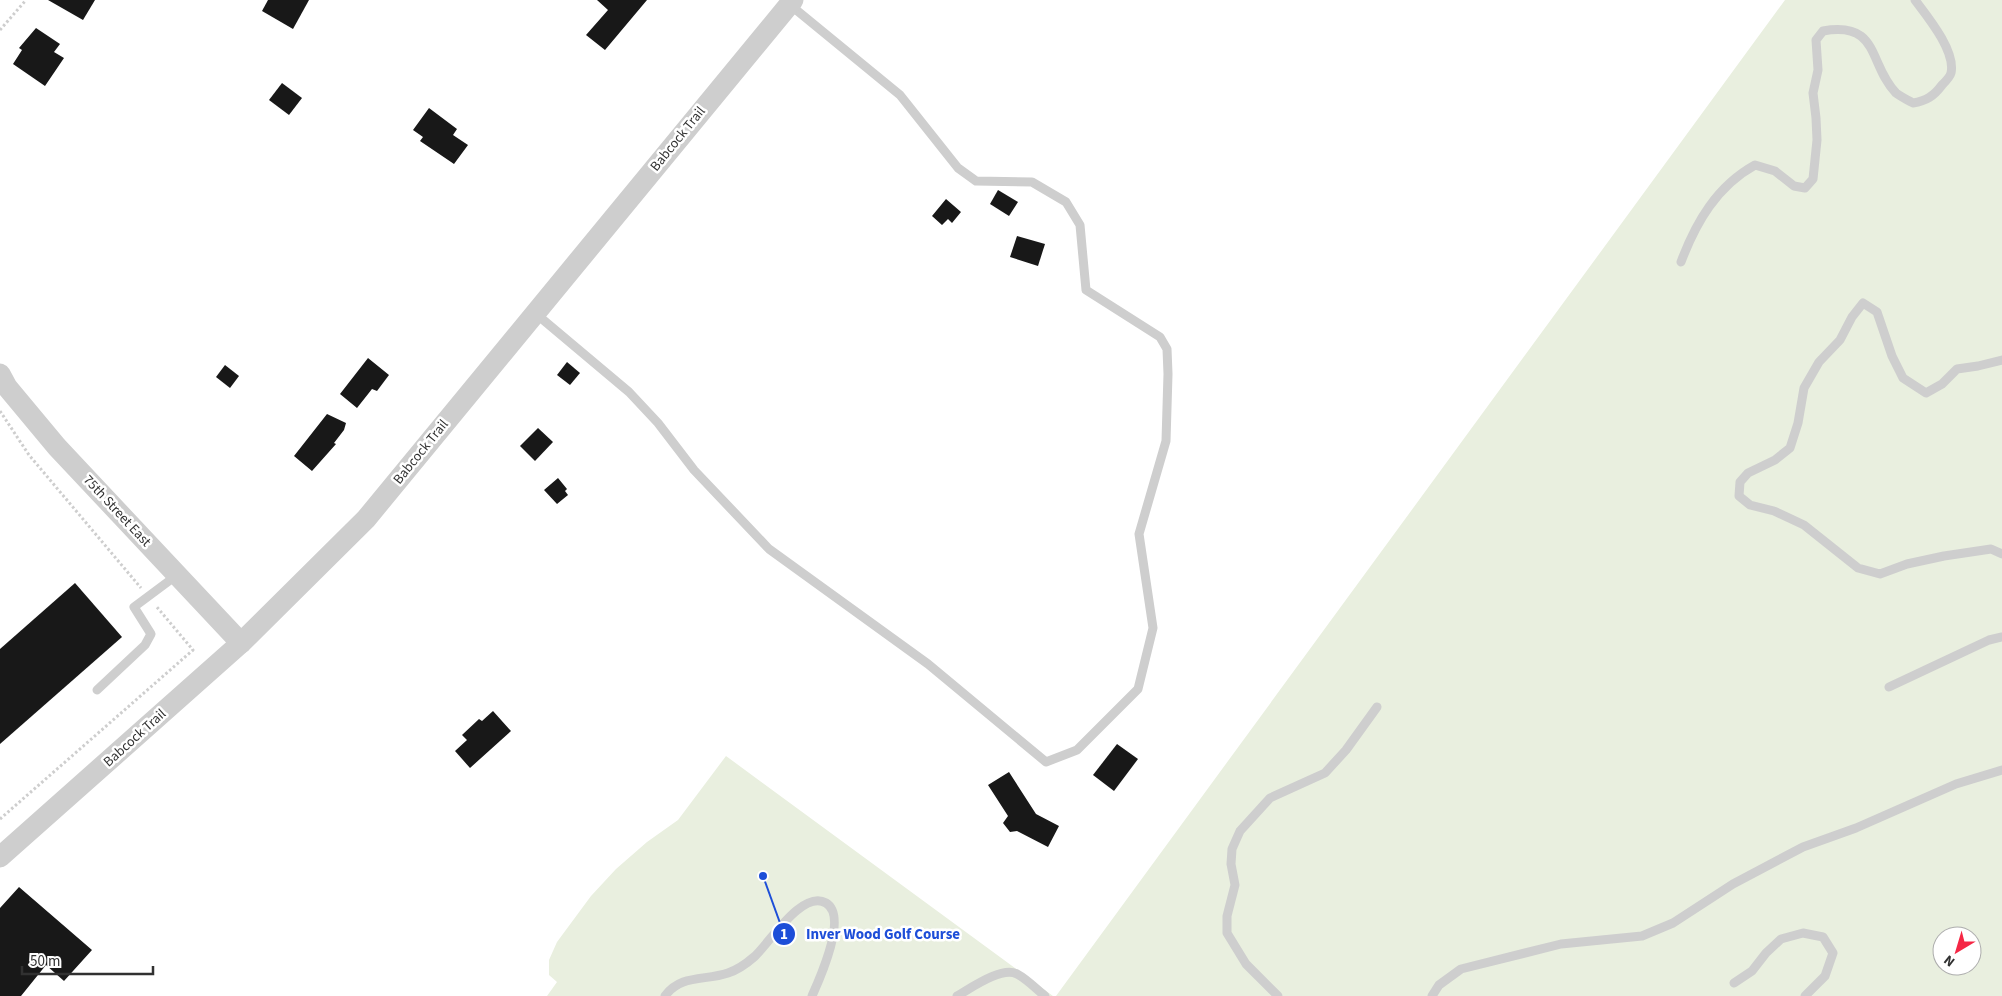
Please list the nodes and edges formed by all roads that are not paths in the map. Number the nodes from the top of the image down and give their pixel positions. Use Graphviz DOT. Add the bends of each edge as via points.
graph roads {
  1 [pos="1915,0"];
  2 [pos="791,2"];
  3 [pos="1681,262"];
  4 [pos="535,313"];
  5 [pos="2002,360"];
  6 [pos="0,374"];
  7 [pos="2002,554"];
  8 [pos="177,575"];
  9 [pos="2002,637"];
  10 [pos="241,643"];
  11 [pos="1889,687"];
  12 [pos="97,690"];
  13 [pos="1377,708"];
  14 [pos="2002,770"];
  15 [pos="0,857"];
  16 [pos="1734,983"];
  17 [pos="665,996"];
  18 [pos="812,996"];
  19 [pos="957,996"];
  20 [pos="1045,996"];
  21 [pos="1278,996"];
  22 [pos="1432,996"];
  23 [pos="1805,996"];
  1 -- 3 [label="lane" via="1935,26 1951,60 1951,74 1939,90 1926,101 1913,103 1896,93 1864,38 1853,31 1836,28 1823,31 1816,40 1818,70 1813,93 1817,140 1813,179 1805,188 1794,186 1775,171 1755,164 1713,200 1699,221"];
  2 -- 4 [label="street, Babcock Trail"];
  2 -- 4 [label="lane" via="900,95 958,168 976,181 1032,182 1066,202 1080,226 1086,290 1160,337 1167,349 1166,441 1139,534 1153,628 1138,689 1077,750 1046,762 928,664 769,549 694,470 629,392"];
  4 -- 10 [label="street, Babcock Trail" via="366,518"];
  5 -- 7 [label="lane" via="1957,369 1942,384 1926,393 1903,378 1877,312 1864,303 1840,340 1819,362 1804,388 1790,448 1775,460 1748,473 1740,482 1739,496 1750,505 1774,511 1804,525 1858,568 1880,574 1944,556 1991,549"];
  6 -- 8 [label="street, 75th Street East" via="57,447"];
  8 -- 10 [label="street, 75th Street East"];
  8 -- 12 [label="lane" via="134,607 151,634 146,645"];
  9 -- 11 [label="lane" via="1989,640"];
  10 -- 15 [label="street, Babcock Trail"];
  13 -- 21 [label="lane" via="1325,773 1270,798 1240,831 1232,849 1235,885 1227,916 1227,933 1246,964"];
  14 -- 22 [label="lane" via="1956,784 1804,847 1733,884 1673,923 1642,936 1561,944 1461,969 1439,986"];
  16 -- 23 [label="lane" via="1752,971 1781,939 1803,933 1823,937 1833,953 1825,976"];
  17 -- 18 [label="lane" via="682,982 722,975 744,965 760,952 797,909 821,901 832,910 835,923 832,941"];
  19 -- 20 [label="lane" via="999,974 1011,972"];
}
